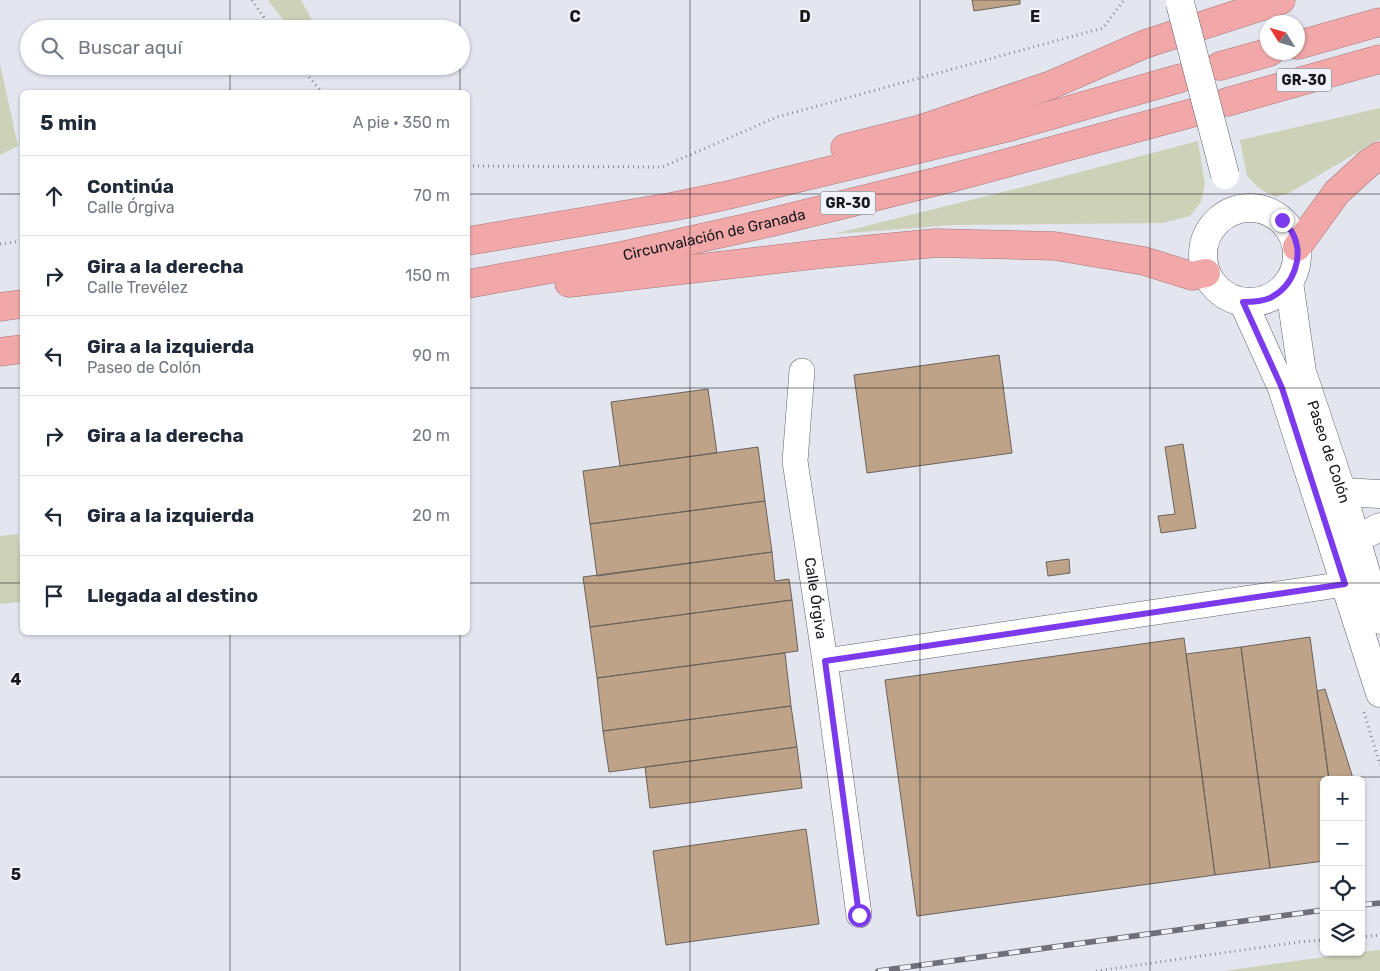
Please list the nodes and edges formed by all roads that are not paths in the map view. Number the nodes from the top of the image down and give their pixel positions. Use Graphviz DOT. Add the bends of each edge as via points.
graph roads {
  1 [pos="1281,0"];
  2 [pos="1179,1"];
  3 [pos="1380,22"];
  4 [pos="1305,43"];
  5 [pos="1260,55"];
  6 [pos="1380,58"];
  7 [pos="1220,66"];
  8 [pos="1181,78"];
  9 [pos="1227,102"];
  10 [pos="1192,112"];
  11 [pos="1380,156"];
  12 [pos="671,207"];
  13 [pos="1238,209"];
  14 [pos="470,241"];
  15 [pos="1297,248"];
  16 [pos="1206,273"];
  17 [pos="500,278"];
  18 [pos="1289,282"];
  19 [pos="470,284"];
  20 [pos="1243,302"];
  21 [pos="20,304"];
  22 [pos="0,307"];
  23 [pos="20,349"];
  24 [pos="0,352"];
  25 [pos="802,371"];
  26 [pos="1342,492"];
  27 [pos="1380,494"];
  28 [pos="1380,527"];
  29 [pos="1355,540"];
  30 [pos="1345,584"];
  31 [pos="1380,620"];
  32 [pos="825,661"];
  33 [pos="1380,693"];
  34 [pos="859,915"];
  1 -- 12 [label="highway" via="1145,44 1050,84 921,129 718,180"];
  2 -- 13 [label="street, bridge" via="1225,175"];
  3 -- 4 [label="highway"];
  5 -- 7 [label="highway, GR-30"];
  6 -- 9 [label="highway, GR-30"];
  8 -- 12 [label="highway, GR-30" via="1006,128"];
  10 -- 17 [label="highway, Circunvalación de Granada / GR-30" via="951,178 772,222 621,256"];
  11 -- 15 [label="highway" via="1337,192"];
  12 -- 14 [label="highway, GR-30"];
  13 -- 15 [label="street" via="1254,207 1269,211 1292,232"];
  13 -- 16 [label="street" via="1223,215 1211,227 1204,241 1202,257"];
  15 -- 18 [label="street" via="1295,271"];
  16 -- 17 [label="highway" via="1192,276 1144,261 1055,246 936,243 553,285"];
  16 -- 20 [label="street" via="1215,287 1228,297"];
  17 -- 19 [label="highway, Circunvalación de Granada / GR-30"];
  18 -- 20 [label="street" via="1269,298"];
  18 -- 26 [label="street, Paseo de Colón" via="1302,372"];
  20 -- 30 [label="street, Paseo de Colón" via="1282,388"];
  21 -- 22 [label="highway"];
  23 -- 24 [label="highway"];
  25 -- 32 [label="street, Calle Órgiva" via="795,461"];
  26 -- 27 [label="street"];
  26 -- 29 [label="street, Paseo de Colón"];
  28 -- 29 [label="street"];
  29 -- 31 [label="street, Paseo de Colón"];
  30 -- 32 [label="street"];
  30 -- 33 [label="street, Paseo de Colón"];
  32 -- 34 [label="street, Calle Órgiva"];
}
